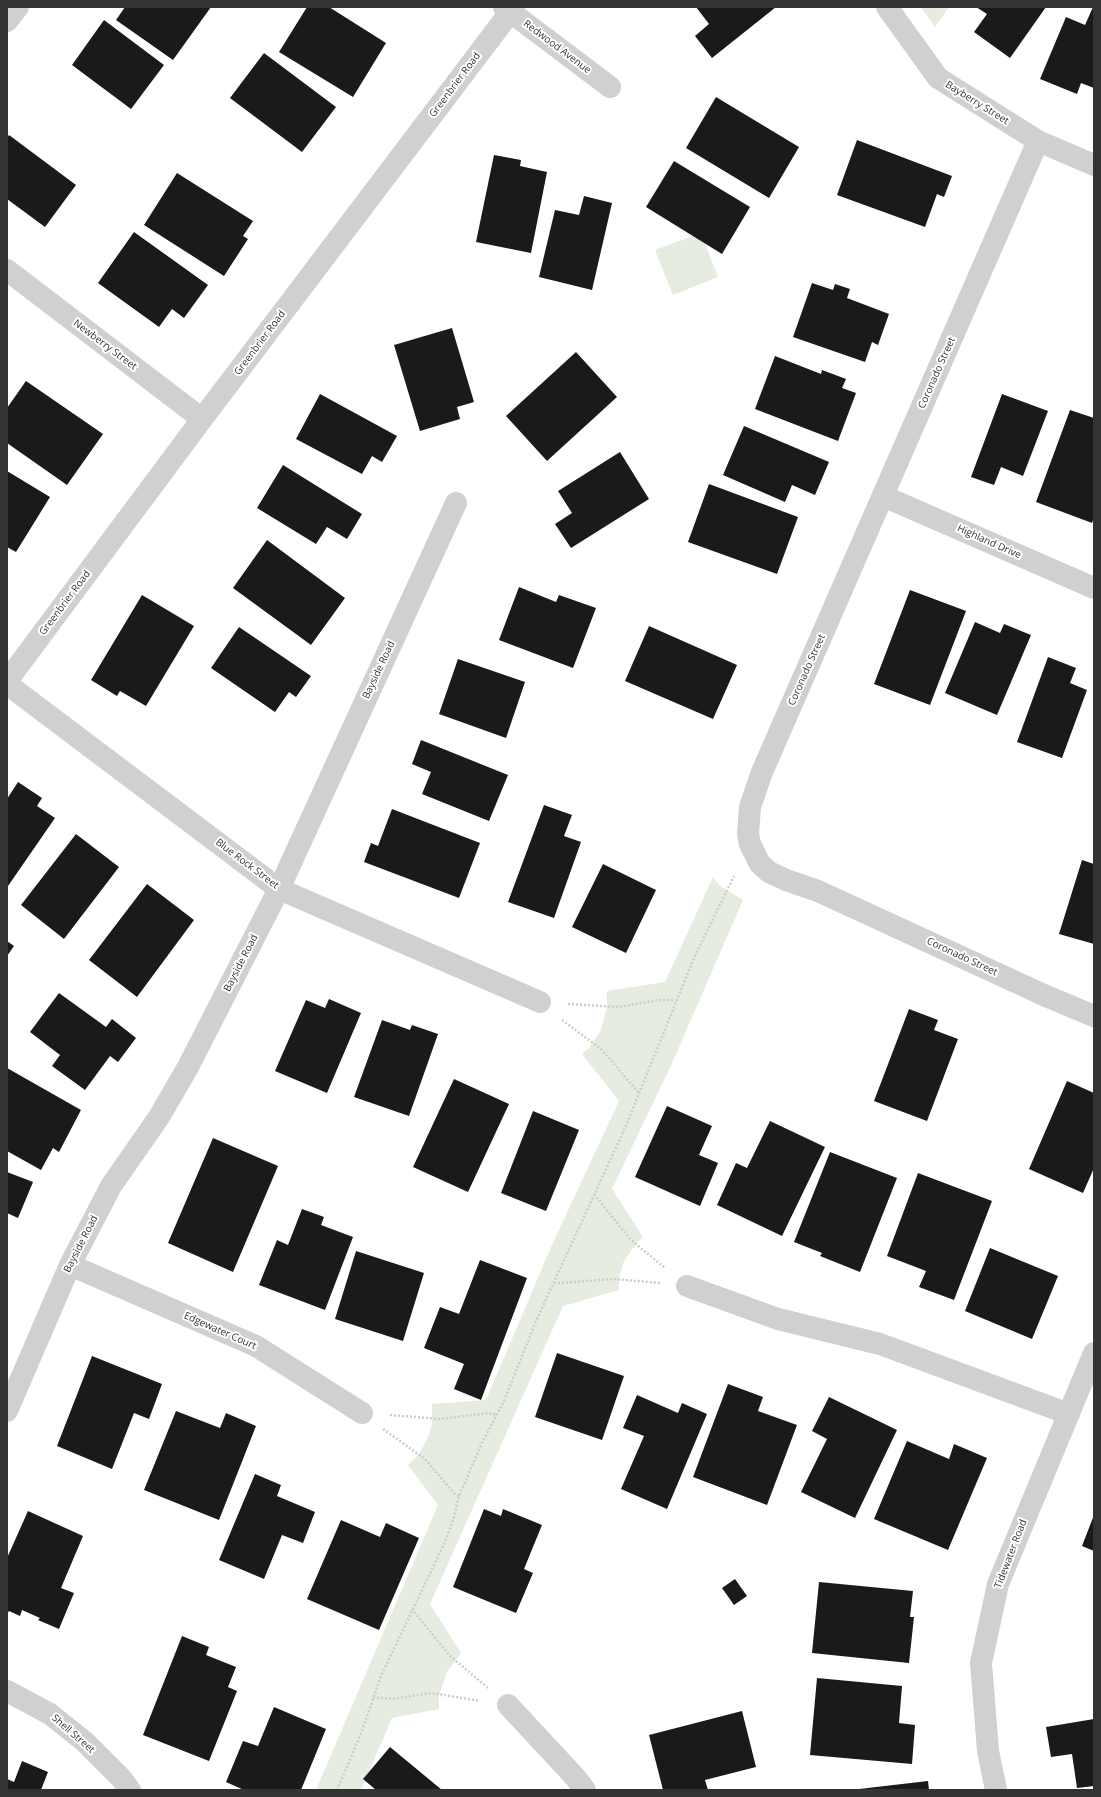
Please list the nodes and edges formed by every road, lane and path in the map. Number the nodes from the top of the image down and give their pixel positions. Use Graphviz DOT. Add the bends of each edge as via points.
graph roads {
  1 [pos="18,7"];
  2 [pos="887,7"];
  3 [pos="510,9"];
  4 [pos="7,22"];
  5 [pos="610,87"];
  6 [pos="1038,141"];
  7 [pos="1094,165"];
  8 [pos="7,270"];
  9 [pos="202,419"];
  10 [pos="883,496"];
  11 [pos="456,503"];
  12 [pos="1094,588"];
  13 [pos="7,683"];
  14 [pos="750,844"];
  15 [pos="279,889"];
  16 [pos="677,1000"];
  17 [pos="540,1002"];
  18 [pos="1094,1016"];
  19 [pos="639,1093"];
  20 [pos="594,1194"];
  21 [pos="70,1265"];
  22 [pos="554,1283"];
  23 [pos="687,1286"];
  24 [pos="1094,1353"];
  25 [pos="7,1411"];
  26 [pos="362,1413"];
  27 [pos="1069,1414"];
  28 [pos="497,1415"];
  29 [pos="459,1496"];
  30 [pos="412,1609"];
  31 [pos="7,1691"];
  32 [pos="373,1697"];
  33 [pos="508,1705"];
  34 [pos="130,1790"];
  35 [pos="337,1790"];
  36 [pos="584,1790"];
  37 [pos="996,1790"];
  1 -- 4 [label="street"];
  2 -- 6 [label="street, Bayberry Street" via="938,78"];
  3 -- 5 [label="street, Redwood Avenue"];
  3 -- 9 [label="street, Greenbrier Road"];
  6 -- 7 [label="street, Bayberry Street"];
  6 -- 10 [label="street, Coronado Street"];
  8 -- 9 [label="street, Newberry Street"];
  9 -- 13 [label="street, Greenbrier Road"];
  10 -- 12 [label="street, Highland Drive"];
  10 -- 14 [label="street, Coronado Street" via="762,772 750,807"];
  11 -- 15 [label="street, Bayside Road"];
  13 -- 15 [label="street, Blue Rock Street"];
  14 -- 16 [label="path" via="694,958"];
  14 -- 18 [label="street, Coronado Street" via="760,864 769,872 818,891"];
  15 -- 17 [label="street, Blue Rock Street"];
  15 -- 21 [label="street, Bayside Road" via="188,1067 160,1117 111,1186"];
  16 -- 17 [label="path" via="659,1000 618,1007"];
  16 -- 19 [label="path"];
  17 -- 19 [label="path" via="601,1049"];
  19 -- 20 [label="path"];
  20 -- 22 [label="path"];
  20 -- 23 [label="path" via="630,1239"];
  21 -- 25 [label="street, Bayside Road"];
  21 -- 26 [label="street, Edgewater Court" via="256,1346"];
  22 -- 23 [label="path" via="613,1279"];
  22 -- 28 [label="path"];
  23 -- 27 [label="street" via="778,1319 880,1344"];
  24 -- 27 [label="street, Tidewater Road"];
  26 -- 28 [label="path" via="440,1419 489,1413"];
  26 -- 29 [label="path" via="425,1459"];
  27 -- 37 [label="street, Tidewater Road" via="998,1584 981,1663 988,1751"];
  28 -- 29 [label="path"];
  29 -- 30 [label="path" via="444,1544"];
  30 -- 32 [label="path"];
  30 -- 33 [label="path" via="449,1655"];
  31 -- 34 [label="street, Shell Street" via="50,1714 79,1737"];
  32 -- 33 [label="path" via="391,1699 432,1693"];
  32 -- 35 [label="path"];
  33 -- 36 [label="street"];
}
